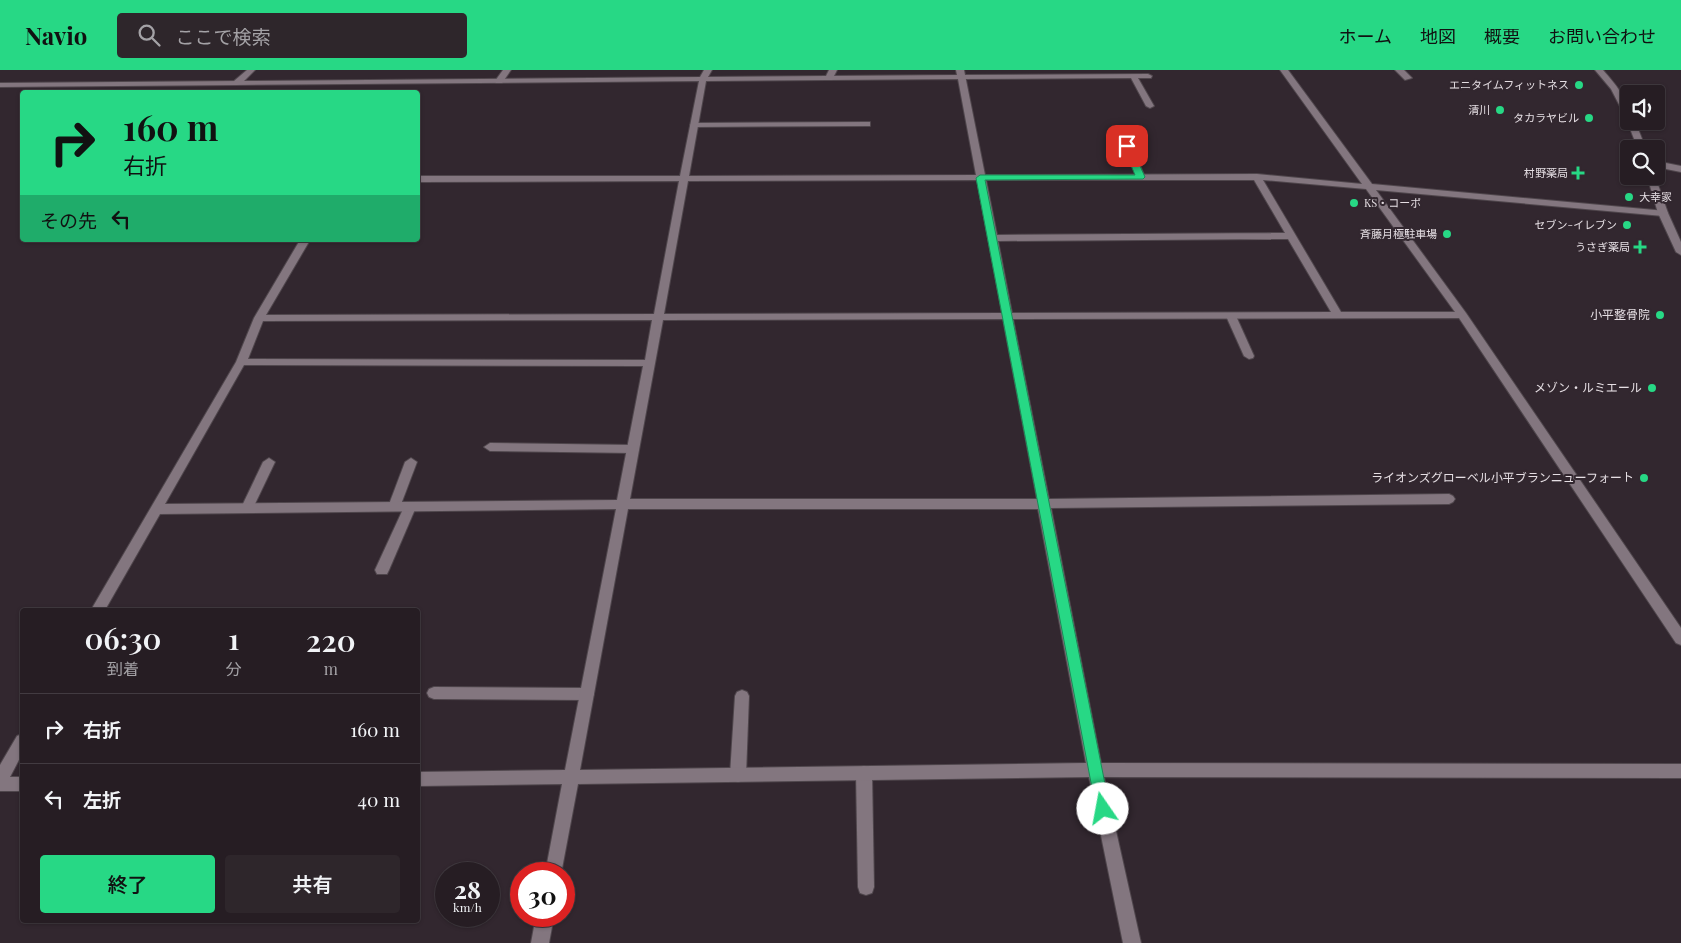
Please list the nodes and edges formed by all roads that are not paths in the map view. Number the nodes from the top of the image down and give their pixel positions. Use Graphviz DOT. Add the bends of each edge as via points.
graph roads {
  1 [pos="251,70"];
  2 [pos="507,70"];
  3 [pos="833,70"];
  4 [pos="1284,70"];
  5 [pos="1399,70"];
  6 [pos="1599,70"];
  7 [pos="960,74"];
  8 [pos="705,75"];
  9 [pos="1133,76"];
  10 [pos="1148,76"];
  11 [pos="829,78"];
  12 [pos="1408,78"];
  13 [pos="499,81"];
  14 [pos="402,82"];
  15 [pos="237,84"];
  16 [pos="0,85"];
  17 [pos="397,90"];
  18 [pos="1620,99"];
  19 [pos="1150,106"];
  20 [pos="867,124"];
  21 [pos="694,125"];
  22 [pos="1127,146"];
  23 [pos="1665,166"];
  24 [pos="1681,169"];
  25 [pos="1140,177"];
  26 [pos="1257,177"];
  27 [pos="684,178"];
  28 [pos="980,178"];
  29 [pos="420,179"];
  30 [pos="1654,185"];
  31 [pos="1369,186"];
  32 [pos="1663,214"];
  33 [pos="1292,236"];
  34 [pos="992,238"];
  35 [pos="304,242"];
  36 [pos="1681,252"];
  37 [pos="1462,315"];
  38 [pos="1231,316"];
  39 [pos="1338,316"];
  40 [pos="1007,317"];
  41 [pos="259,318"];
  42 [pos="657,318"];
  43 [pos="1249,356"];
  44 [pos="241,362"];
  45 [pos="649,363"];
  46 [pos="490,447"];
  47 [pos="633,448"];
  48 [pos="269,462"];
  49 [pos="411,462"];
  50 [pos="1449,499"];
  51 [pos="623,504"];
  52 [pos="1044,504"];
  53 [pos="410,506"];
  54 [pos="394,507"];
  55 [pos="247,508"];
  56 [pos="156,509"];
  57 [pos="382,570"];
  58 [pos="99,608"];
  59 [pos="1681,639"];
  60 [pos="434,693"];
  61 [pos="587,694"];
  62 [pos="742,696"];
  63 [pos="20,745"];
  64 [pos="1095,770"];
  65 [pos="1681,771"];
  66 [pos="864,773"];
  67 [pos="738,775"];
  68 [pos="572,777"];
  69 [pos="420,779"];
  70 [pos="0,780"];
  71 [pos="0,784"];
  72 [pos="20,784"];
  73 [pos="555,862"];
  74 [pos="866,887"];
  75 [pos="543,927"];
  76 [pos="540,943"];
  77 [pos="1132,943"];
  1 -- 15 [label="street"];
  2 -- 13 [label="street"];
  3 -- 11 [label="street"];
  4 -- 31 [label="street"];
  5 -- 12 [label="street"];
  6 -- 18 [label="street"];
  7 -- 9 [label="street"];
  7 -- 11 [label="street"];
  7 -- 28 [label="street"];
  8 -- 11 [label="street"];
  8 -- 13 [label="street"];
  8 -- 21 [label="street"];
  9 -- 10 [label="street"];
  9 -- 19 [label="street"];
  13 -- 14 [label="street"];
  14 -- 15 [label="street"];
  14 -- 17 [label="street"];
  15 -- 16 [label="street"];
  20 -- 21 [label="street"];
  21 -- 27 [label="street"];
  22 -- 25 [label="street"];
  23 -- 24 [label="street"];
  25 -- 26 [label="street"];
  25 -- 28 [label="street"];
  26 -- 31 [label="street"];
  26 -- 33 [label="street"];
  27 -- 28 [label="street"];
  27 -- 29 [label="street"];
  27 -- 42 [label="street"];
  28 -- 34 [label="street"];
  30 -- 32 [label="street"];
  31 -- 32 [label="street"];
  31 -- 37 [label="street"];
  32 -- 36 [label="street"];
  33 -- 34 [label="street"];
  33 -- 39 [label="street"];
  34 -- 40 [label="street"];
  35 -- 41 [label="street"];
  37 -- 39 [label="street"];
  37 -- 59 [label="street"];
  38 -- 39 [label="street"];
  38 -- 40 [label="street"];
  38 -- 43 [label="street"];
  40 -- 42 [label="street"];
  40 -- 52 [label="street"];
  41 -- 42 [label="street"];
  41 -- 44 [label="street"];
  42 -- 45 [label="street"];
  44 -- 45 [label="street"];
  44 -- 56 [label="street"];
  45 -- 47 [label="street"];
  46 -- 47 [label="street"];
  47 -- 51 [label="street"];
  48 -- 55 [label="street"];
  49 -- 54 [label="street"];
  50 -- 52 [label="street"];
  51 -- 52 [label="street"];
  51 -- 53 [label="street"];
  51 -- 61 [label="street"];
  52 -- 64 [label="street"];
  53 -- 54 [label="street"];
  53 -- 57 [label="street"];
  54 -- 55 [label="street"];
  55 -- 56 [label="street"];
  56 -- 58 [label="street"];
  60 -- 61 [label="street"];
  61 -- 68 [label="street"];
  62 -- 67 [label="street"];
  63 -- 70 [label="street"];
  64 -- 65 [label="street"];
  64 -- 66 [label="street"];
  64 -- 77 [label="street"];
  66 -- 67 [label="street"];
  66 -- 74 [label="street"];
  67 -- 68 [label="street"];
  68 -- 69 [label="street"];
  68 -- 73 [label="street"];
  71 -- 72 [label="street"];
  75 -- 76 [label="street"];
}
